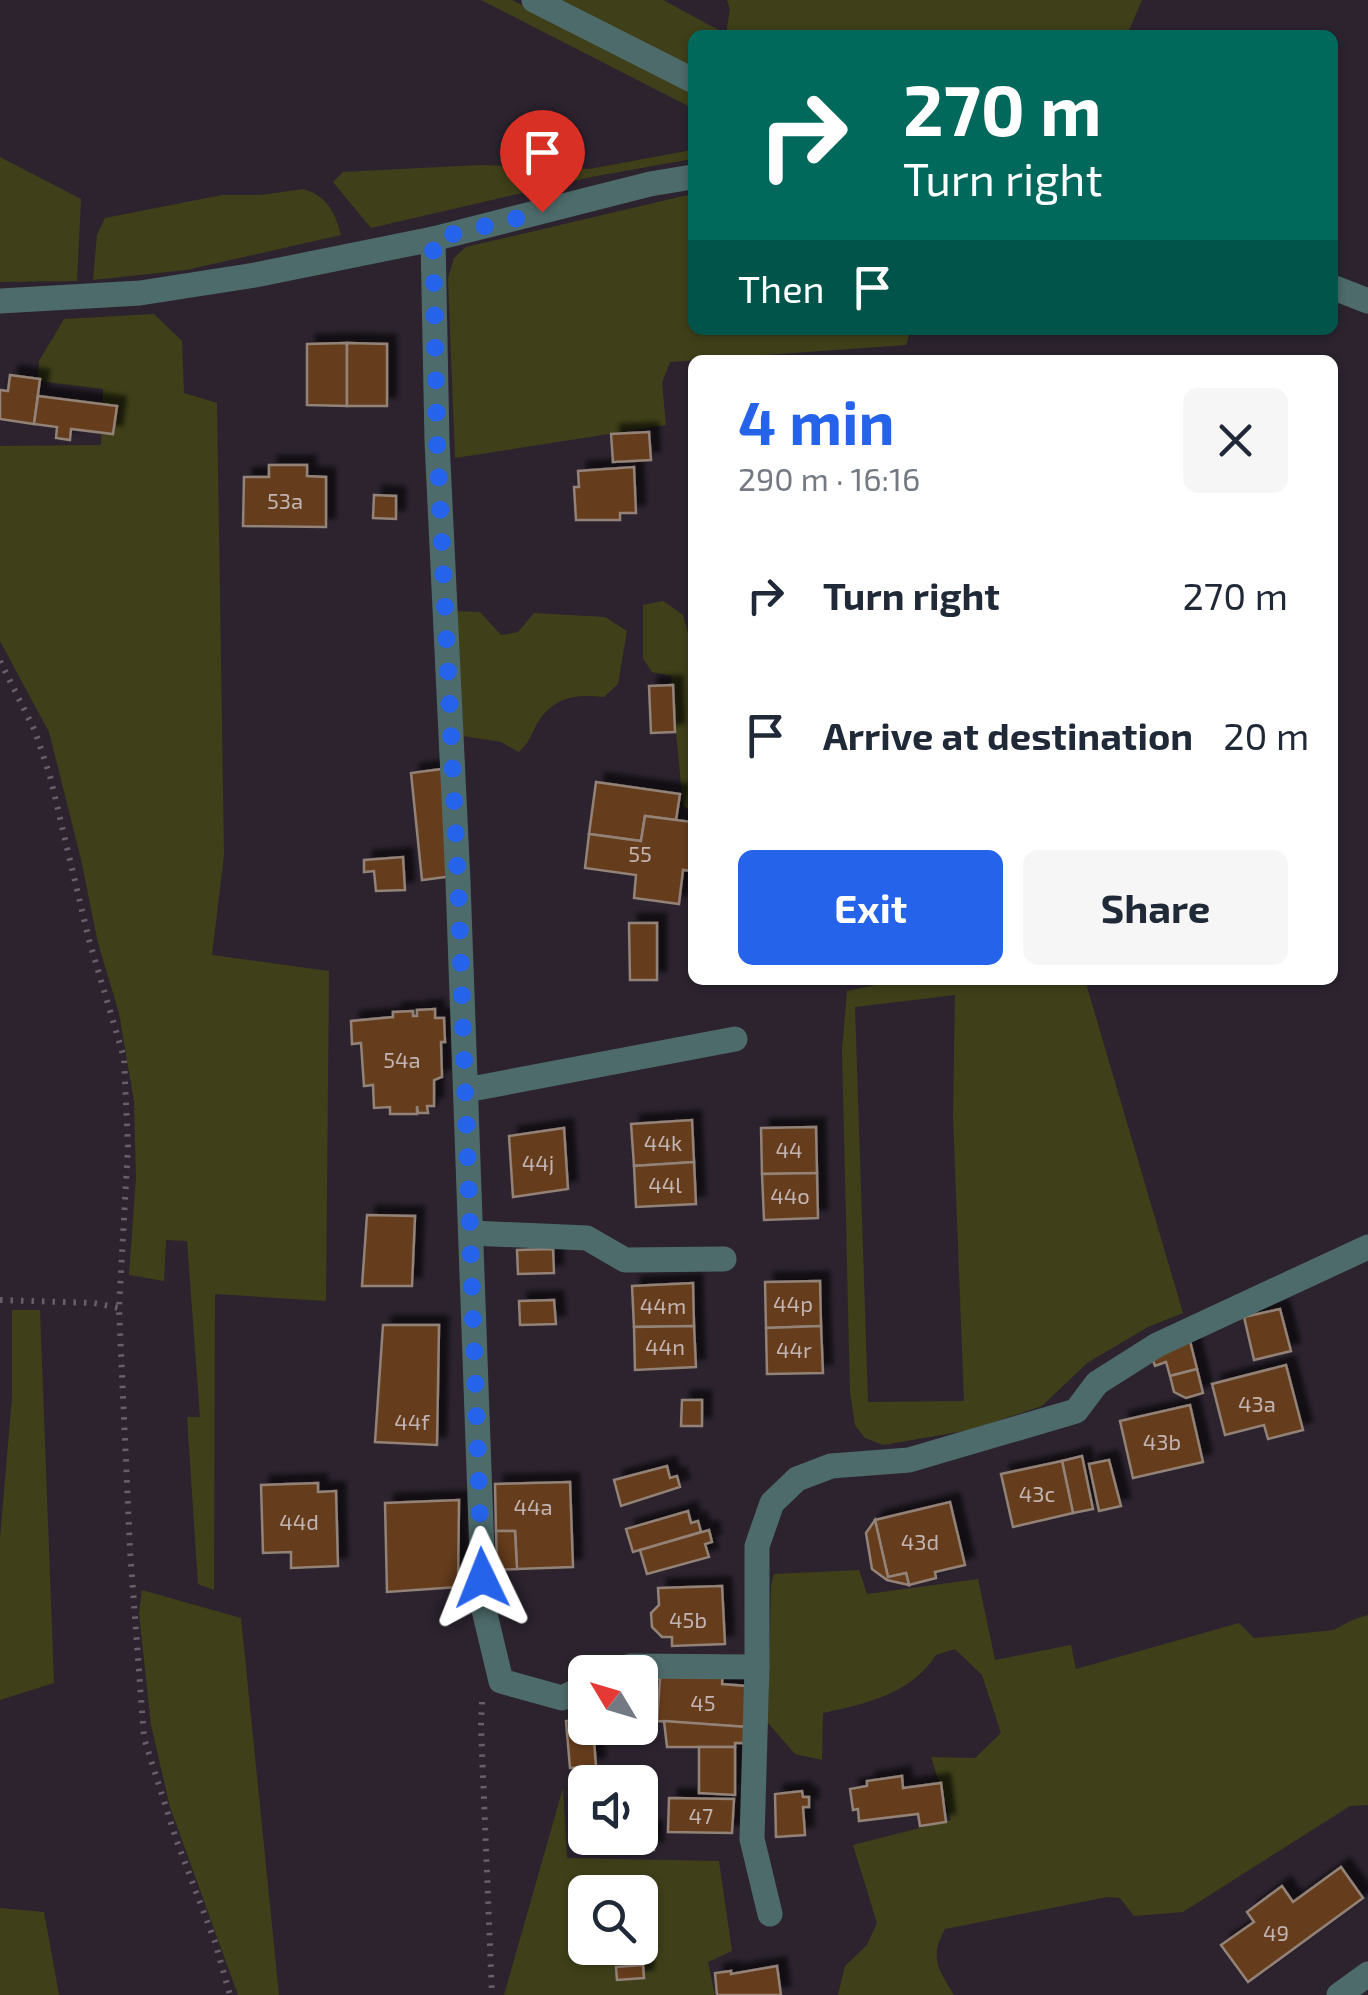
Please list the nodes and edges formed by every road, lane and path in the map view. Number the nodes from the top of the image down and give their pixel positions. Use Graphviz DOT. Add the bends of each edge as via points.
graph roads {
  1 [pos="534,0"];
  2 [pos="688,78"];
  3 [pos="688,178"];
  4 [pos="433,239"];
  5 [pos="1338,290"];
  6 [pos="0,300"];
  7 [pos="1368,301"];
  8 [pos="0,661"];
  9 [pos="735,1038"];
  10 [pos="466,1090"];
  11 [pos="471,1233"];
  12 [pos="1368,1248"];
  13 [pos="724,1259"];
  14 [pos="0,1300"];
  15 [pos="120,1308"];
  16 [pos="658,1666"];
  17 [pos="757,1667"];
  18 [pos="568,1695"];
  19 [pos="483,1696"];
  20 [pos="770,1914"];
  21 [pos="1368,1974"];
  22 [pos="230,1995"];
  23 [pos="492,1995"];
  24 [pos="1339,1995"];
  1 -- 2 [label="street"];
  3 -- 4 [label="street"];
  4 -- 6 [label="street" via="140,293"];
  4 -- 10 [label="street"];
  5 -- 7 [label="street"];
  8 -- 15 [label="path" via="36,731 124,1058 128,1147"];
  9 -- 10 [label="street"];
  10 -- 11 [label="street"];
  11 -- 13 [label="street" via="586,1238 625,1260"];
  11 -- 18 [label="street" via="484,1610 501,1681"];
  12 -- 17 [label="street" via="1157,1344 1098,1382 1076,1410 909,1460 831,1466 797,1479 772,1503 757,1546"];
  14 -- 15 [label="path"];
  15 -- 22 [label="path" via="144,1738"];
  16 -- 17 [label="street"];
  17 -- 20 [label="street" via="752,1839"];
  19 -- 23 [label="path"];
  21 -- 24 [label="street"];
}
